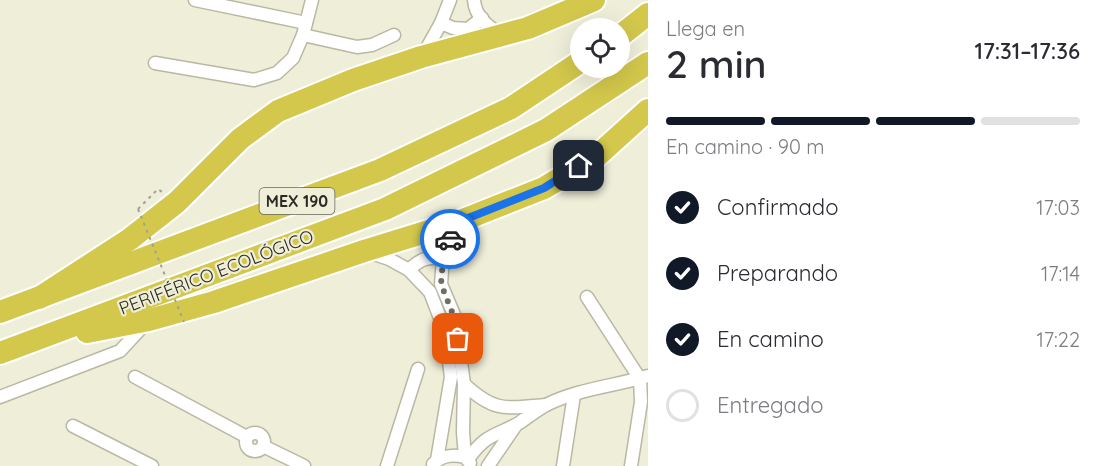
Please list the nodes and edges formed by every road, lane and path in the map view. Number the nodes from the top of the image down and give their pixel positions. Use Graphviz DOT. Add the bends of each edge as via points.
graph roads {
  1 [pos="195,0"];
  2 [pos="312,0"];
  3 [pos="450,0"];
  4 [pos="474,0"];
  5 [pos="594,0"];
  6 [pos="648,14"];
  7 [pos="482,18"];
  8 [pos="441,22"];
  9 [pos="630,28"];
  10 [pos="305,29"];
  11 [pos="394,35"];
  12 [pos="503,35"];
  13 [pos="422,57"];
  14 [pos="155,63"];
  15 [pos="648,63"];
  16 [pos="570,69"];
  17 [pos="648,110"];
  18 [pos="158,189"];
  19 [pos="458,222"];
  20 [pos="364,251"];
  21 [pos="443,259"];
  22 [pos="409,270"];
  23 [pos="587,297"];
  24 [pos="39,298"];
  25 [pos="0,312"];
  26 [pos="149,320"];
  27 [pos="184,322"];
  28 [pos="24,345"];
  29 [pos="0,353"];
  30 [pos="418,369"];
  31 [pos="135,377"];
  32 [pos="644,377"];
  33 [pos="464,384"];
  34 [pos="574,395"];
  35 [pos="0,397"];
  36 [pos="547,405"];
  37 [pos="517,424"];
  38 [pos="73,426"];
  39 [pos="468,461"];
  40 [pos="435,463"];
  41 [pos="152,466"];
  42 [pos="304,466"];
  43 [pos="387,466"];
  44 [pos="488,466"];
  45 [pos="563,466"];
  46 [pos="631,466"];
  1 -- 10 [label="street"];
  2 -- 10 [label="street"];
  3 -- 8 [label="street"];
  4 -- 7 [label="street"];
  5 -- 12 [label="highway"];
  6 -- 9 [label="highway"];
  7 -- 8 [label="street" via="468,29"];
  7 -- 12 [label="street" via="492,30"];
  8 -- 13 [label="street"];
  10 -- 11 [label="street" via="357,47"];
  10 -- 14 [label="street" via="293,58 277,73 254,80"];
  12 -- 13 [label="highway"];
  13 -- 24 [label="highway" via="278,111 240,139 177,202 130,239"];
  15 -- 28 [label="highway, PERIFÉRICO ECOLÓGICO / MEX 190" via="546,130 385,209"];
  16 -- 24 [label="highway, PERIFÉRICO ECOLÓGICO / MEX 190" via="511,108 380,170"];
  17 -- 19 [label="highway" via="597,156 544,188"];
  18 -- 27 [label="path, bridge" via="138,208"];
  19 -- 20 [label="highway"];
  19 -- 21 [label="street"];
  20 -- 22 [label="street"];
  20 -- 26 [label="highway"];
  21 -- 22 [label="street" via="426,257"];
  21 -- 33 [label="street" via="441,284 454,317"];
  22 -- 40 [label="street" via="430,292 445,331 451,377"];
  23 -- 32 [label="street"];
  24 -- 25 [label="highway, PERIFÉRICO ECOLÓGICO / MEX 190"];
  26 -- 28 [label="highway"];
  26 -- 35 [label="street" via="120,351"];
  28 -- 29 [label="highway, PERIFÉRICO ECOLÓGICO / MEX 190"];
  30 -- 43 [label="street"];
  31 -- 42 [label="street" via="247,436 245,444 250,450 258,451 263,446"];
  32 -- 34 [label="street"];
  32 -- 46 [label="street"];
  33 -- 36 [label="street" via="495,406"];
  33 -- 39 [label="street" via="463,432"];
  34 -- 36 [label="street"];
  34 -- 45 [label="street"];
  36 -- 37 [label="street"];
  37 -- 39 [label="street" via="491,435"];
  37 -- 44 [label="street"];
  38 -- 41 [label="street"];
  39 -- 40 [label="street" via="451,455"];
}
